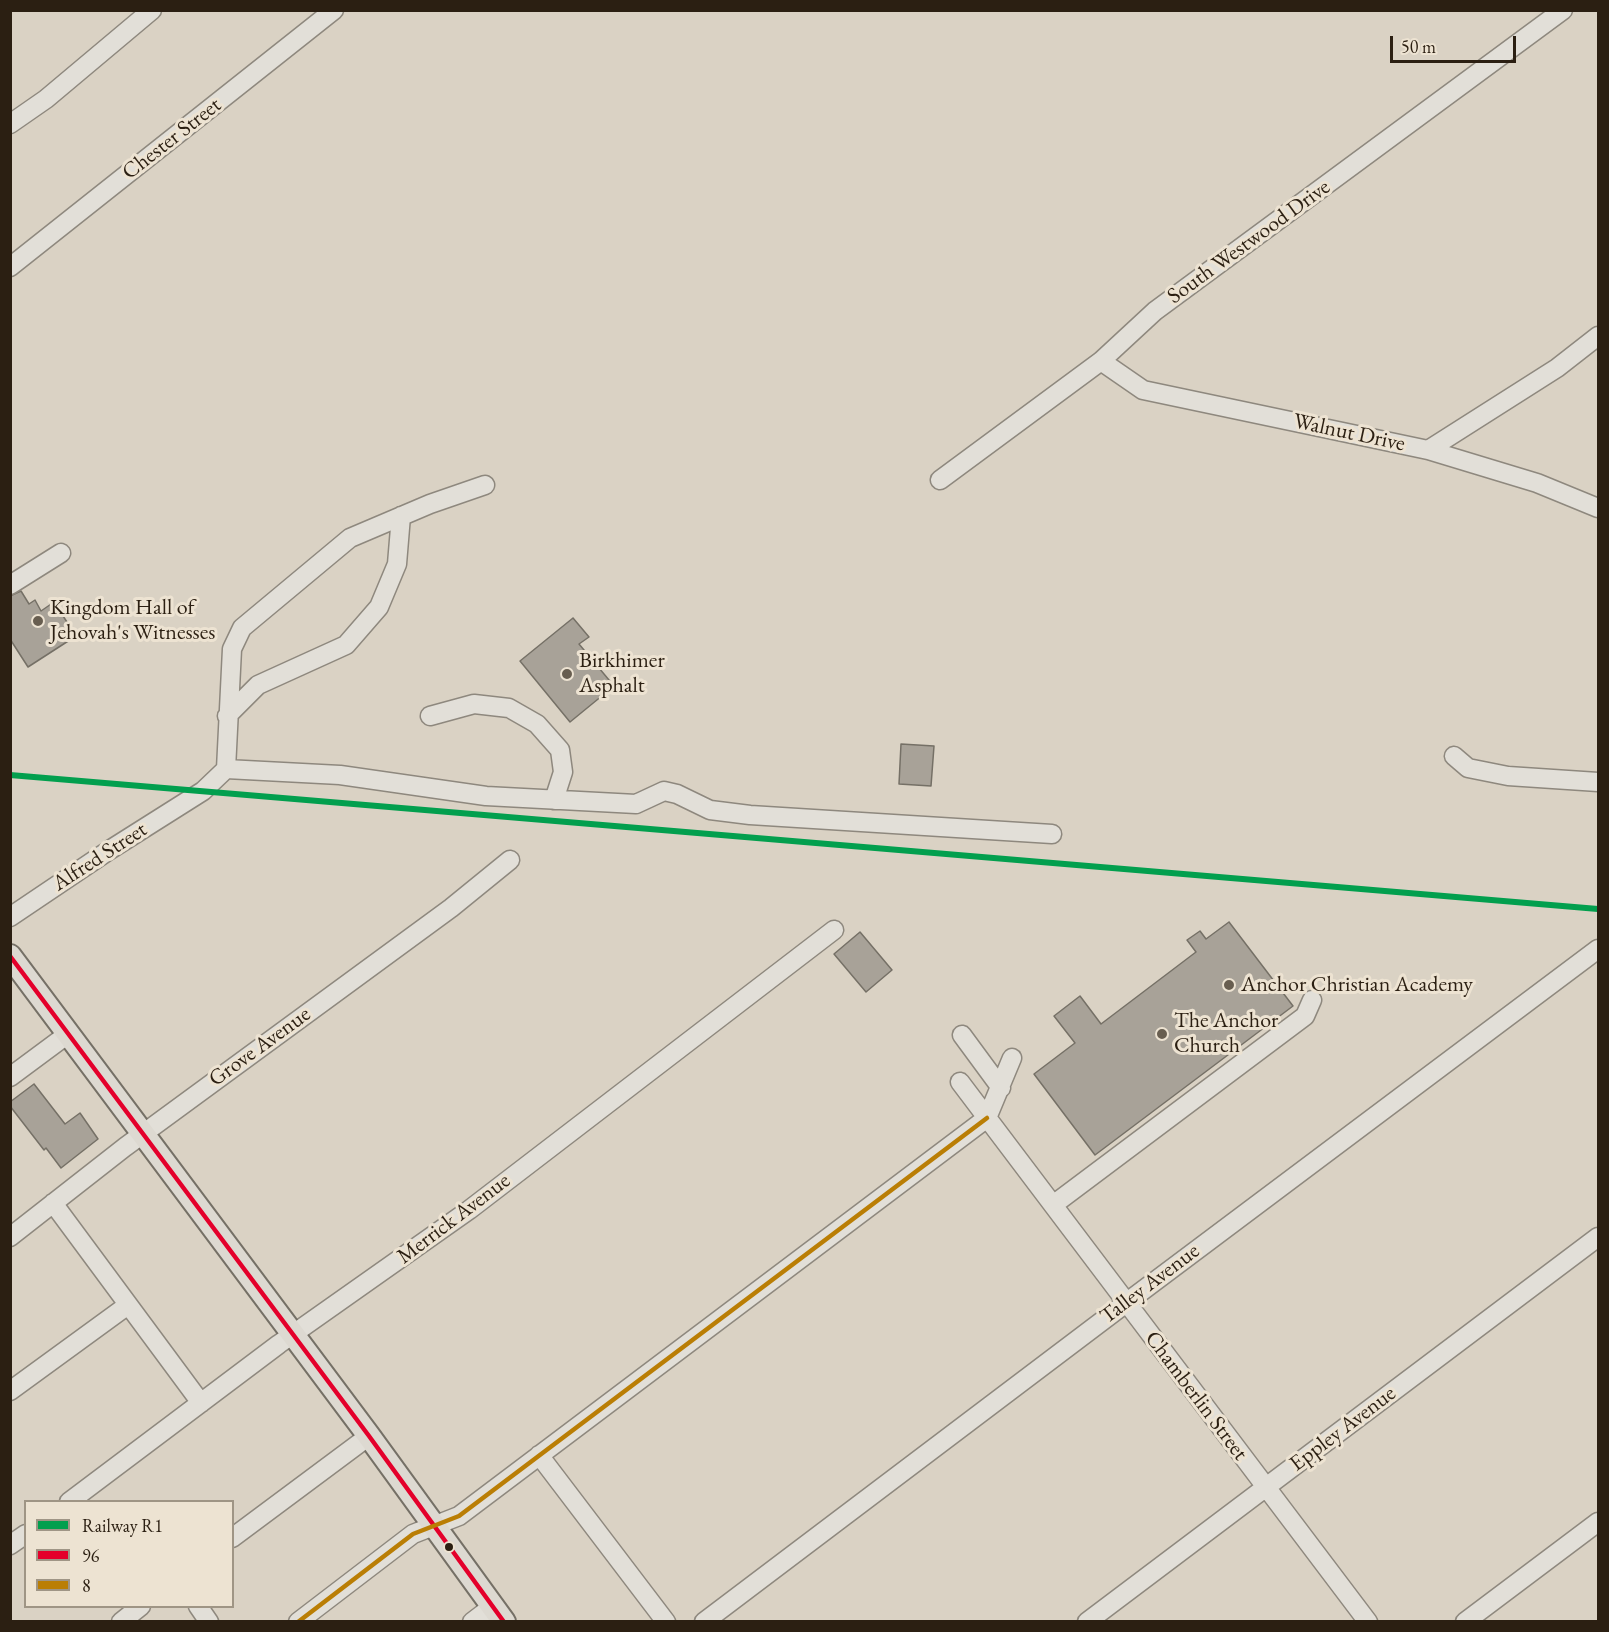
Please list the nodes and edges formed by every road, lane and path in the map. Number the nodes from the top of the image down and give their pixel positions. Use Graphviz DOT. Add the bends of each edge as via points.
graph roads {
  1 [pos="152,10"];
  2 [pos="334,10"];
  3 [pos="1563,10"];
  4 [pos="10,124"];
  5 [pos="10,267"];
  6 [pos="1599,336"];
  7 [pos="1101,361"];
  8 [pos="1428,450"];
  9 [pos="940,480"];
  10 [pos="485,485"];
  11 [pos="1599,508"];
  12 [pos="401,516"];
  13 [pos="61,553"];
  14 [pos="10,585"];
  15 [pos="228,716"];
  16 [pos="430,716"];
  17 [pos="1454,756"];
  18 [pos="226,770"];
  19 [pos="1599,782"];
  20 [pos="554,800"];
  21 [pos="1052,834"];
  22 [pos="510,860"];
  23 [pos="10,917"];
  24 [pos="834,930"];
  25 [pos="1599,949"];
  26 [pos="10,956"];
  27 [pos="1312,1000"];
  28 [pos="68,1034"];
  29 [pos="962,1035"];
  30 [pos="1012,1058"];
  31 [pos="10,1077"];
  32 [pos="960,1082"];
  33 [pos="1001,1088"];
  34 [pos="987,1118"];
  35 [pos="143,1134"];
  36 [pos="53,1203"];
  37 [pos="1053,1205"];
  38 [pos="10,1237"];
  39 [pos="1599,1237"];
  40 [pos="1126,1303"];
  41 [pos="128,1305"];
  42 [pos="293,1334"];
  43 [pos="10,1391"];
  44 [pos="201,1403"];
  45 [pos="369,1436"];
  46 [pos="538,1455"];
  47 [pos="1265,1487"];
  48 [pos="72,1500"];
  49 [pos="1599,1522"];
  50 [pos="434,1525"];
  51 [pos="24,1535"];
  52 [pos="234,1537"];
  53 [pos="10,1545"];
  54 [pos="138,1608"];
  55 [pos="199,1608"];
  56 [pos="498,1614"];
  57 [pos="121,1622"];
  58 [pos="209,1622"];
  59 [pos="297,1622"];
  60 [pos="472,1622"];
  61 [pos="666,1622"];
  62 [pos="704,1622"];
  63 [pos="1087,1622"];
  64 [pos="1368,1622"];
  65 [pos="1464,1622"];
  1 -- 4 [label="street" via="46,99"];
  2 -- 5 [label="street, Chester Street"];
  3 -- 7 [label="street, South Westwood Drive" via="1155,311"];
  6 -- 8 [label="street" via="1557,368"];
  7 -- 8 [label="street, Walnut Drive" via="1143,390"];
  7 -- 9 [label="street, South Westwood Drive"];
  8 -- 11 [label="street, Walnut Drive" via="1537,483"];
  10 -- 12 [label="street"];
  12 -- 15 [label="street" via="397,564 379,607 346,645 258,685"];
  12 -- 15 [label="street" via="350,538 242,628 232,649"];
  13 -- 14 [label="street"];
  15 -- 18 [label="street"];
  16 -- 20 [label="street" via="474,705 509,708 537,724 560,750 563,772"];
  17 -- 19 [label="street" via="1468,768 1508,776"];
  18 -- 20 [label="street" via="340,775 486,796"];
  18 -- 23 [label="street, Alfred Street" via="192,799"];
  20 -- 21 [label="street" via="636,804 664,791 710,810 750,815"];
  22 -- 35 [label="street, Grove Avenue" via="451,908"];
  24 -- 42 [label="street, Merrick Avenue" via="469,1210"];
  25 -- 40 [label="street, Talley Avenue"];
  26 -- 28 [label="main road"];
  27 -- 37 [label="street" via="1305,1016"];
  28 -- 31 [label="street"];
  28 -- 35 [label="main road"];
  29 -- 33 [label="street"];
  30 -- 33 [label="street"];
  32 -- 34 [label="street, Chamberlin Street"];
  33 -- 34 [label="street"];
  34 -- 37 [label="street, Chamberlin Street"];
  34 -- 46 [label="street"];
  35 -- 36 [label="street, Grove Avenue"];
  35 -- 42 [label="main road"];
  36 -- 38 [label="street, Grove Avenue"];
  36 -- 41 [label="street"];
  37 -- 40 [label="street, Chamberlin Street"];
  39 -- 47 [label="street, Eppley Avenue"];
  40 -- 47 [label="street, Chamberlin Street"];
  40 -- 62 [label="street, Talley Avenue"];
  41 -- 43 [label="street"];
  41 -- 44 [label="street"];
  42 -- 44 [label="street, Merrick Avenue"];
  42 -- 45 [label="main road"];
  44 -- 48 [label="street, Merrick Avenue"];
  45 -- 50 [label="main road"];
  45 -- 52 [label="street"];
  46 -- 50 [label="street" via="459,1516"];
  46 -- 61 [label="street"];
  47 -- 63 [label="street, Eppley Avenue"];
  47 -- 64 [label="street, Chamberlin Street"];
  49 -- 65 [label="street"];
  50 -- 56 [label="main road"];
  50 -- 59 [label="street" via="414,1534"];
  51 -- 53 [label="street"];
  54 -- 57 [label="street"];
  55 -- 58 [label="street"];
  56 -- 60 [label="street"];
}
